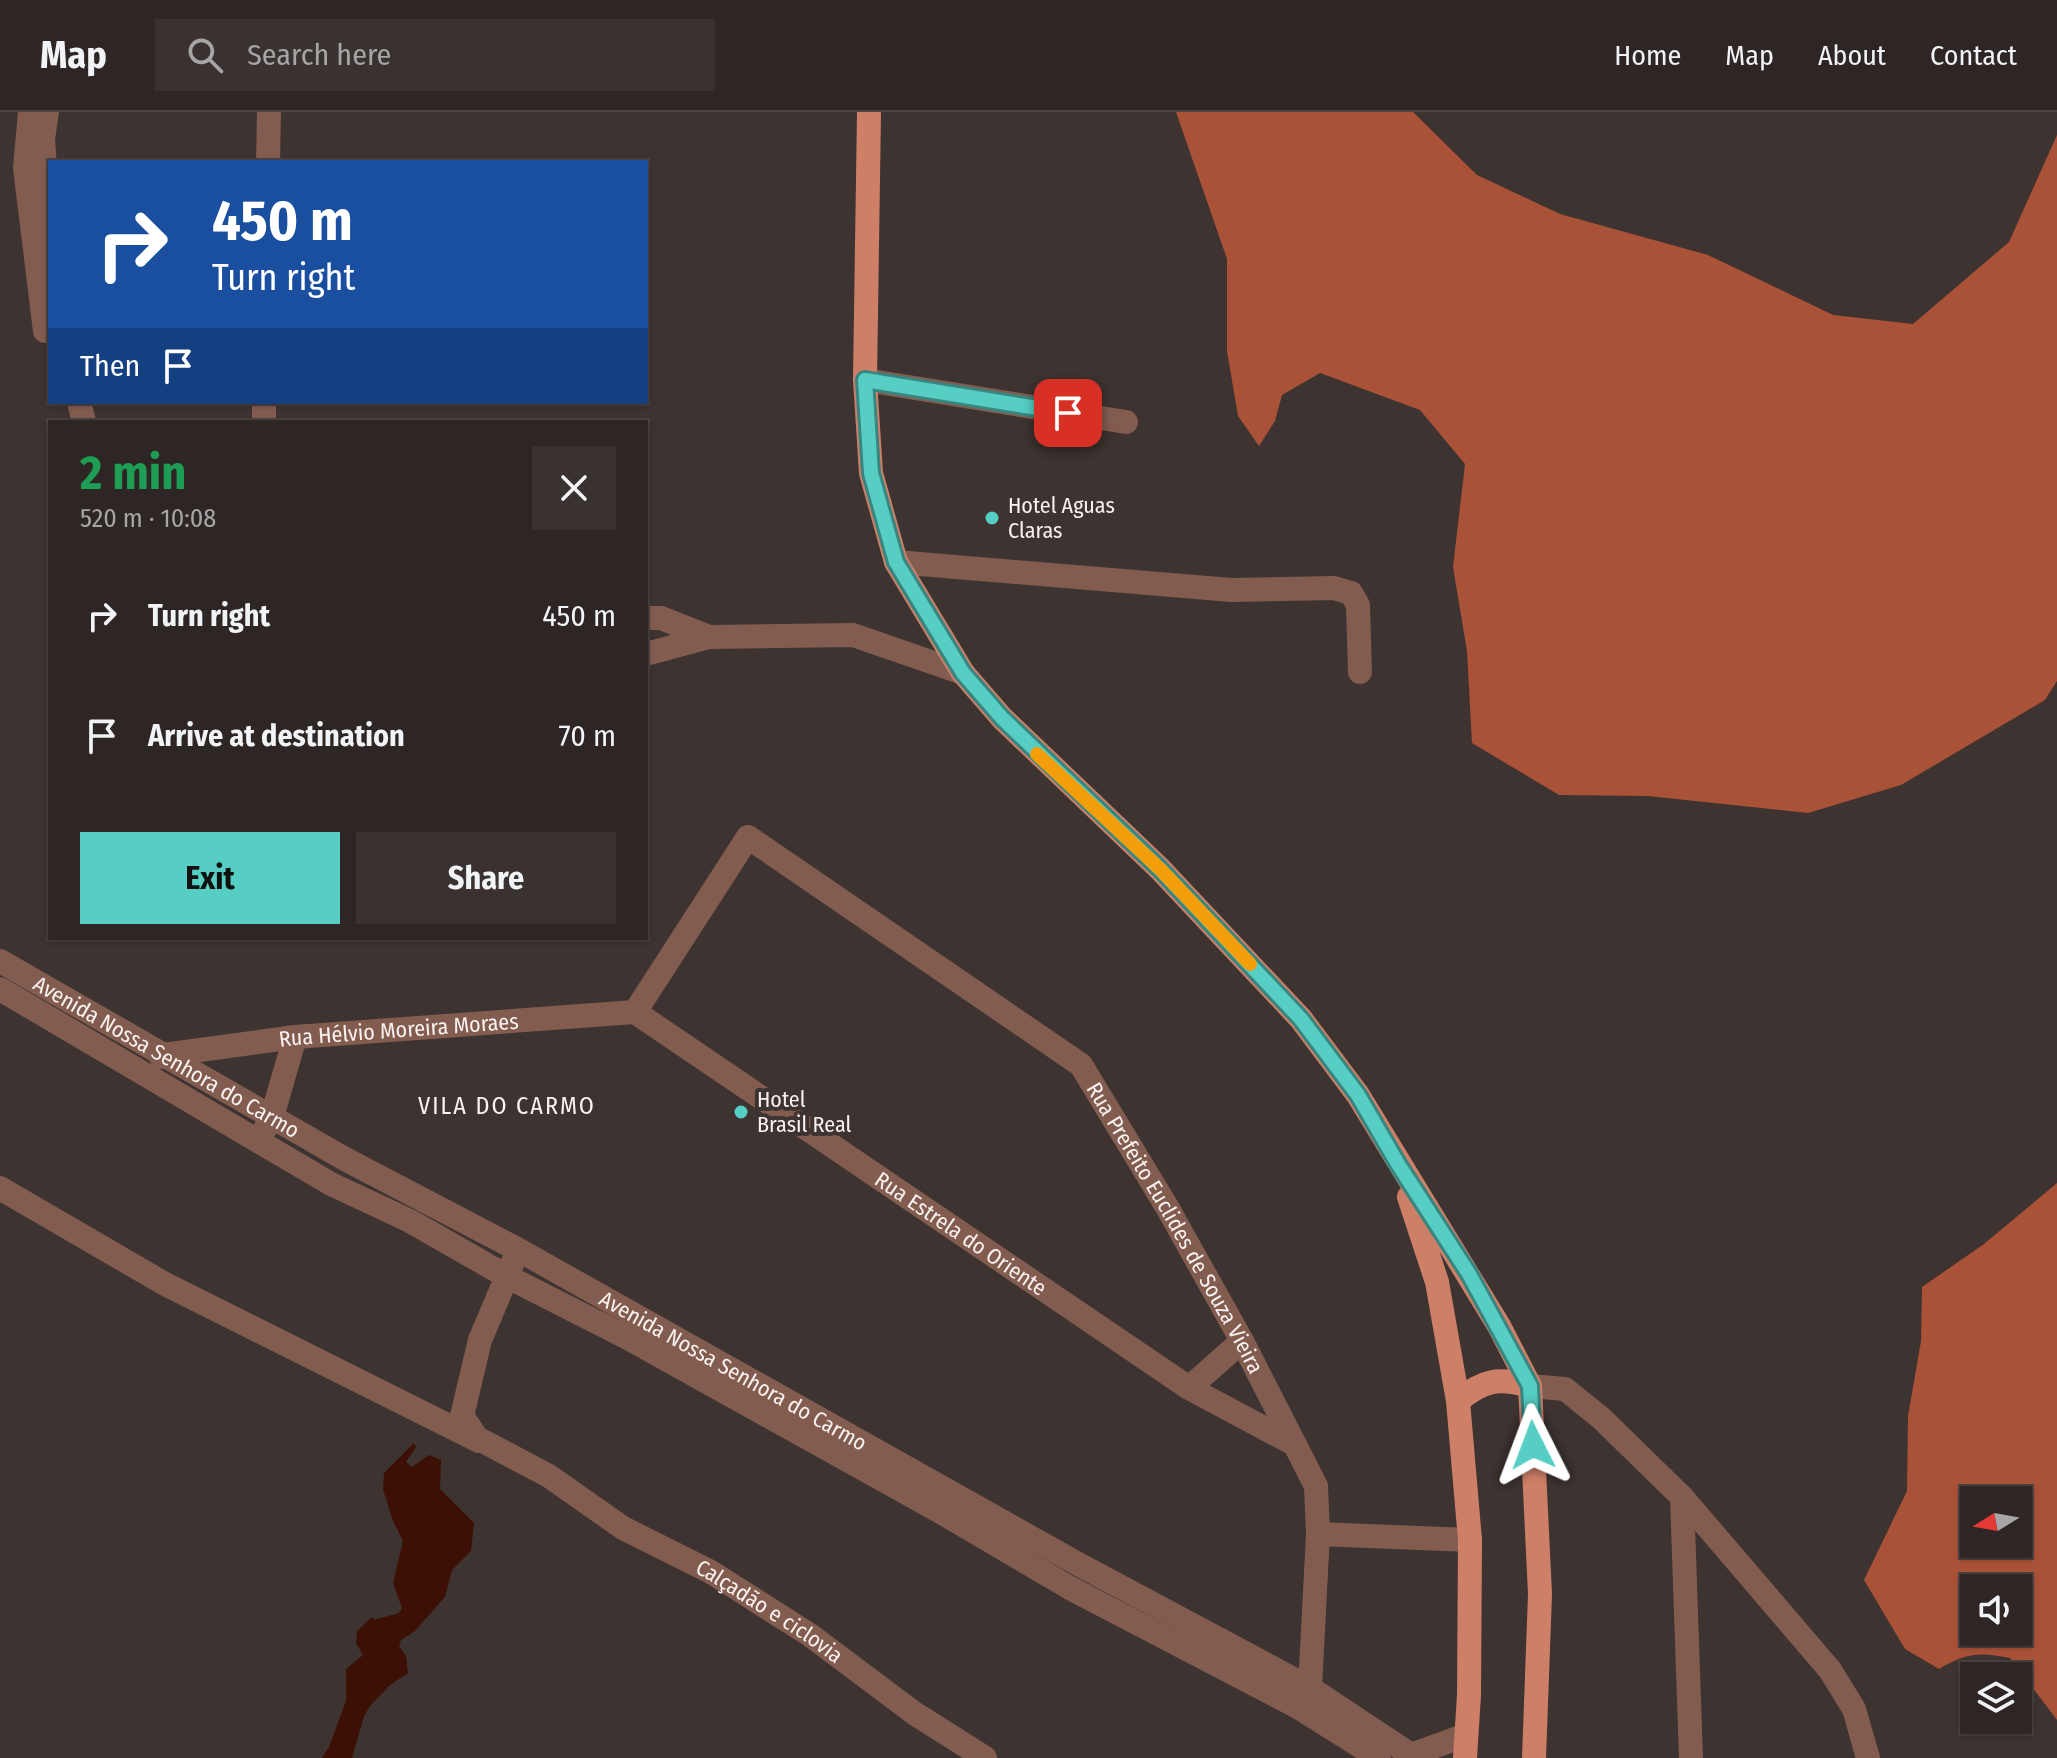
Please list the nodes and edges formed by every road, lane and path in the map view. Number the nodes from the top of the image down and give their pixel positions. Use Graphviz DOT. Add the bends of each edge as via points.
graph roads {
  1 [pos="30,112"];
  2 [pos="47,112"];
  3 [pos="269,112"];
  4 [pos="869,112"];
  5 [pos="268,160"];
  6 [pos="48,211"];
  7 [pos="45,331"];
  8 [pos="865,380"];
  9 [pos="1126,422"];
  10 [pos="896,562"];
  11 [pos="648,618"];
  12 [pos="709,637"];
  13 [pos="648,653"];
  14 [pos="1360,672"];
  15 [pos="963,673"];
  16 [pos="10,966"];
  17 [pos="3,997"];
  18 [pos="635,1012"];
  19 [pos="295,1037"];
  20 [pos="163,1055"];
  21 [pos="148,1078"];
  22 [pos="272,1117"];
  23 [pos="259,1141"];
  24 [pos="1398,1164"];
  25 [pos="0,1188"];
  26 [pos="415,1210"];
  27 [pos="517,1249"];
  28 [pos="508,1277"];
  29 [pos="632,1327"];
  30 [pos="1242,1341"];
  31 [pos="1530,1386"];
  32 [pos="1189,1388"];
  33 [pos="1458,1401"];
  34 [pos="1292,1443"];
  35 [pos="549,1476"];
  36 [pos="1682,1497"];
  37 [pos="943,1500"];
  38 [pos="1318,1534"];
  39 [pos="1470,1540"];
  40 [pos="1078,1564"];
  41 [pos="1070,1588"];
  42 [pos="1304,1698"];
  43 [pos="1466,1747"];
  44 [pos="985,1758"];
  45 [pos="1379,1758"];
  46 [pos="1534,1758"];
  47 [pos="1691,1758"];
  48 [pos="1868,1758"];
  1 -- 7 [label="street" via="25,168"];
  2 -- 6 [label="street" via="43,139"];
  3 -- 5 [label="street"];
  4 -- 8 [label="main road"];
  8 -- 9 [label="street"];
  8 -- 10 [label="main road" via="871,473"];
  10 -- 14 [label="street" via="1231,590 1334,588 1351,593 1358,605"];
  10 -- 15 [label="main road"];
  11 -- 12 [label="street"];
  12 -- 13 [label="street"];
  12 -- 15 [label="street" via="853,635"];
  15 -- 24 [label="main road" via="1301,1019 1358,1095"];
  16 -- 17 [label="street"];
  16 -- 20 [label="street, Avenida Nossa Senhora do Carmo"];
  17 -- 21 [label="street, Avenida Nossa Senhora do Carmo"];
  18 -- 19 [label="street, Rua Hélvio Moreira Moraes"];
  18 -- 30 [label="street, Rua Prefeito Euclides de Souza Vieira" via="748,837 1081,1065"];
  18 -- 32 [label="street, Rua Estrela do Oriente"];
  19 -- 20 [label="street, Rua Hélvio Moreira Moraes"];
  19 -- 22 [label="street"];
  20 -- 21 [label="street"];
  20 -- 22 [label="street, Avenida Nossa Senhora do Carmo"];
  21 -- 23 [label="street, Avenida Nossa Senhora do Carmo"];
  22 -- 23 [label="street"];
  22 -- 26 [label="street, Avenida Nossa Senhora do Carmo"];
  23 -- 26 [label="street, Avenida Nossa Senhora do Carmo" via="331,1184"];
  24 -- 31 [label="main road" via="1469,1274"];
  24 -- 33 [label="main road" via="1437,1282"];
  25 -- 35 [label="street" via="165,1284"];
  26 -- 27 [label="street, Avenida Nossa Senhora do Carmo"];
  26 -- 28 [label="street, Avenida Nossa Senhora do Carmo"];
  27 -- 28 [label="street"];
  27 -- 29 [label="street, Avenida Nossa Senhora do Carmo"];
  28 -- 29 [label="street, Avenida Nossa Senhora do Carmo"];
  28 -- 35 [label="street" via="480,1340 462,1416 477,1438"];
  29 -- 37 [label="street, Avenida Nossa Senhora do Carmo"];
  30 -- 32 [label="street"];
  30 -- 34 [label="street, Rua Prefeito Euclides de Souza Vieira"];
  31 -- 33 [label="main road" via="1491,1381"];
  31 -- 36 [label="street" via="1565,1389"];
  31 -- 46 [label="main road" via="1540,1594"];
  32 -- 34 [label="street, Rua Estrela do Oriente"];
  33 -- 39 [label="main road"];
  34 -- 38 [label="street, Rua Prefeito Euclides de Souza Vieira" via="1316,1486"];
  35 -- 44 [label="street, Calçadão e ciclovia" via="623,1528 711,1572 810,1635 914,1713"];
  36 -- 47 [label="street"];
  36 -- 48 [label="street" via="1830,1670 1854,1709"];
  37 -- 40 [label="street, Avenida Nossa Senhora do Carmo"];
  37 -- 41 [label="street, Avenida Nossa Senhora do Carmo"];
  38 -- 39 [label="street"];
  38 -- 42 [label="street, Rua Prefeito Euclides de Souza Vieira"];
  39 -- 43 [label="main road"];
  40 -- 41 [label="street"];
  40 -- 42 [label="street, Avenida Nossa Senhora do Carmo"];
  41 -- 42 [label="street, Avenida Nossa Senhora do Carmo"];
  42 -- 43 [label="street, Avenida Nossa Senhora do Carmo" via="1411,1755"];
  42 -- 45 [label="street, Avenida Nossa Senhora do Carmo"];
}
